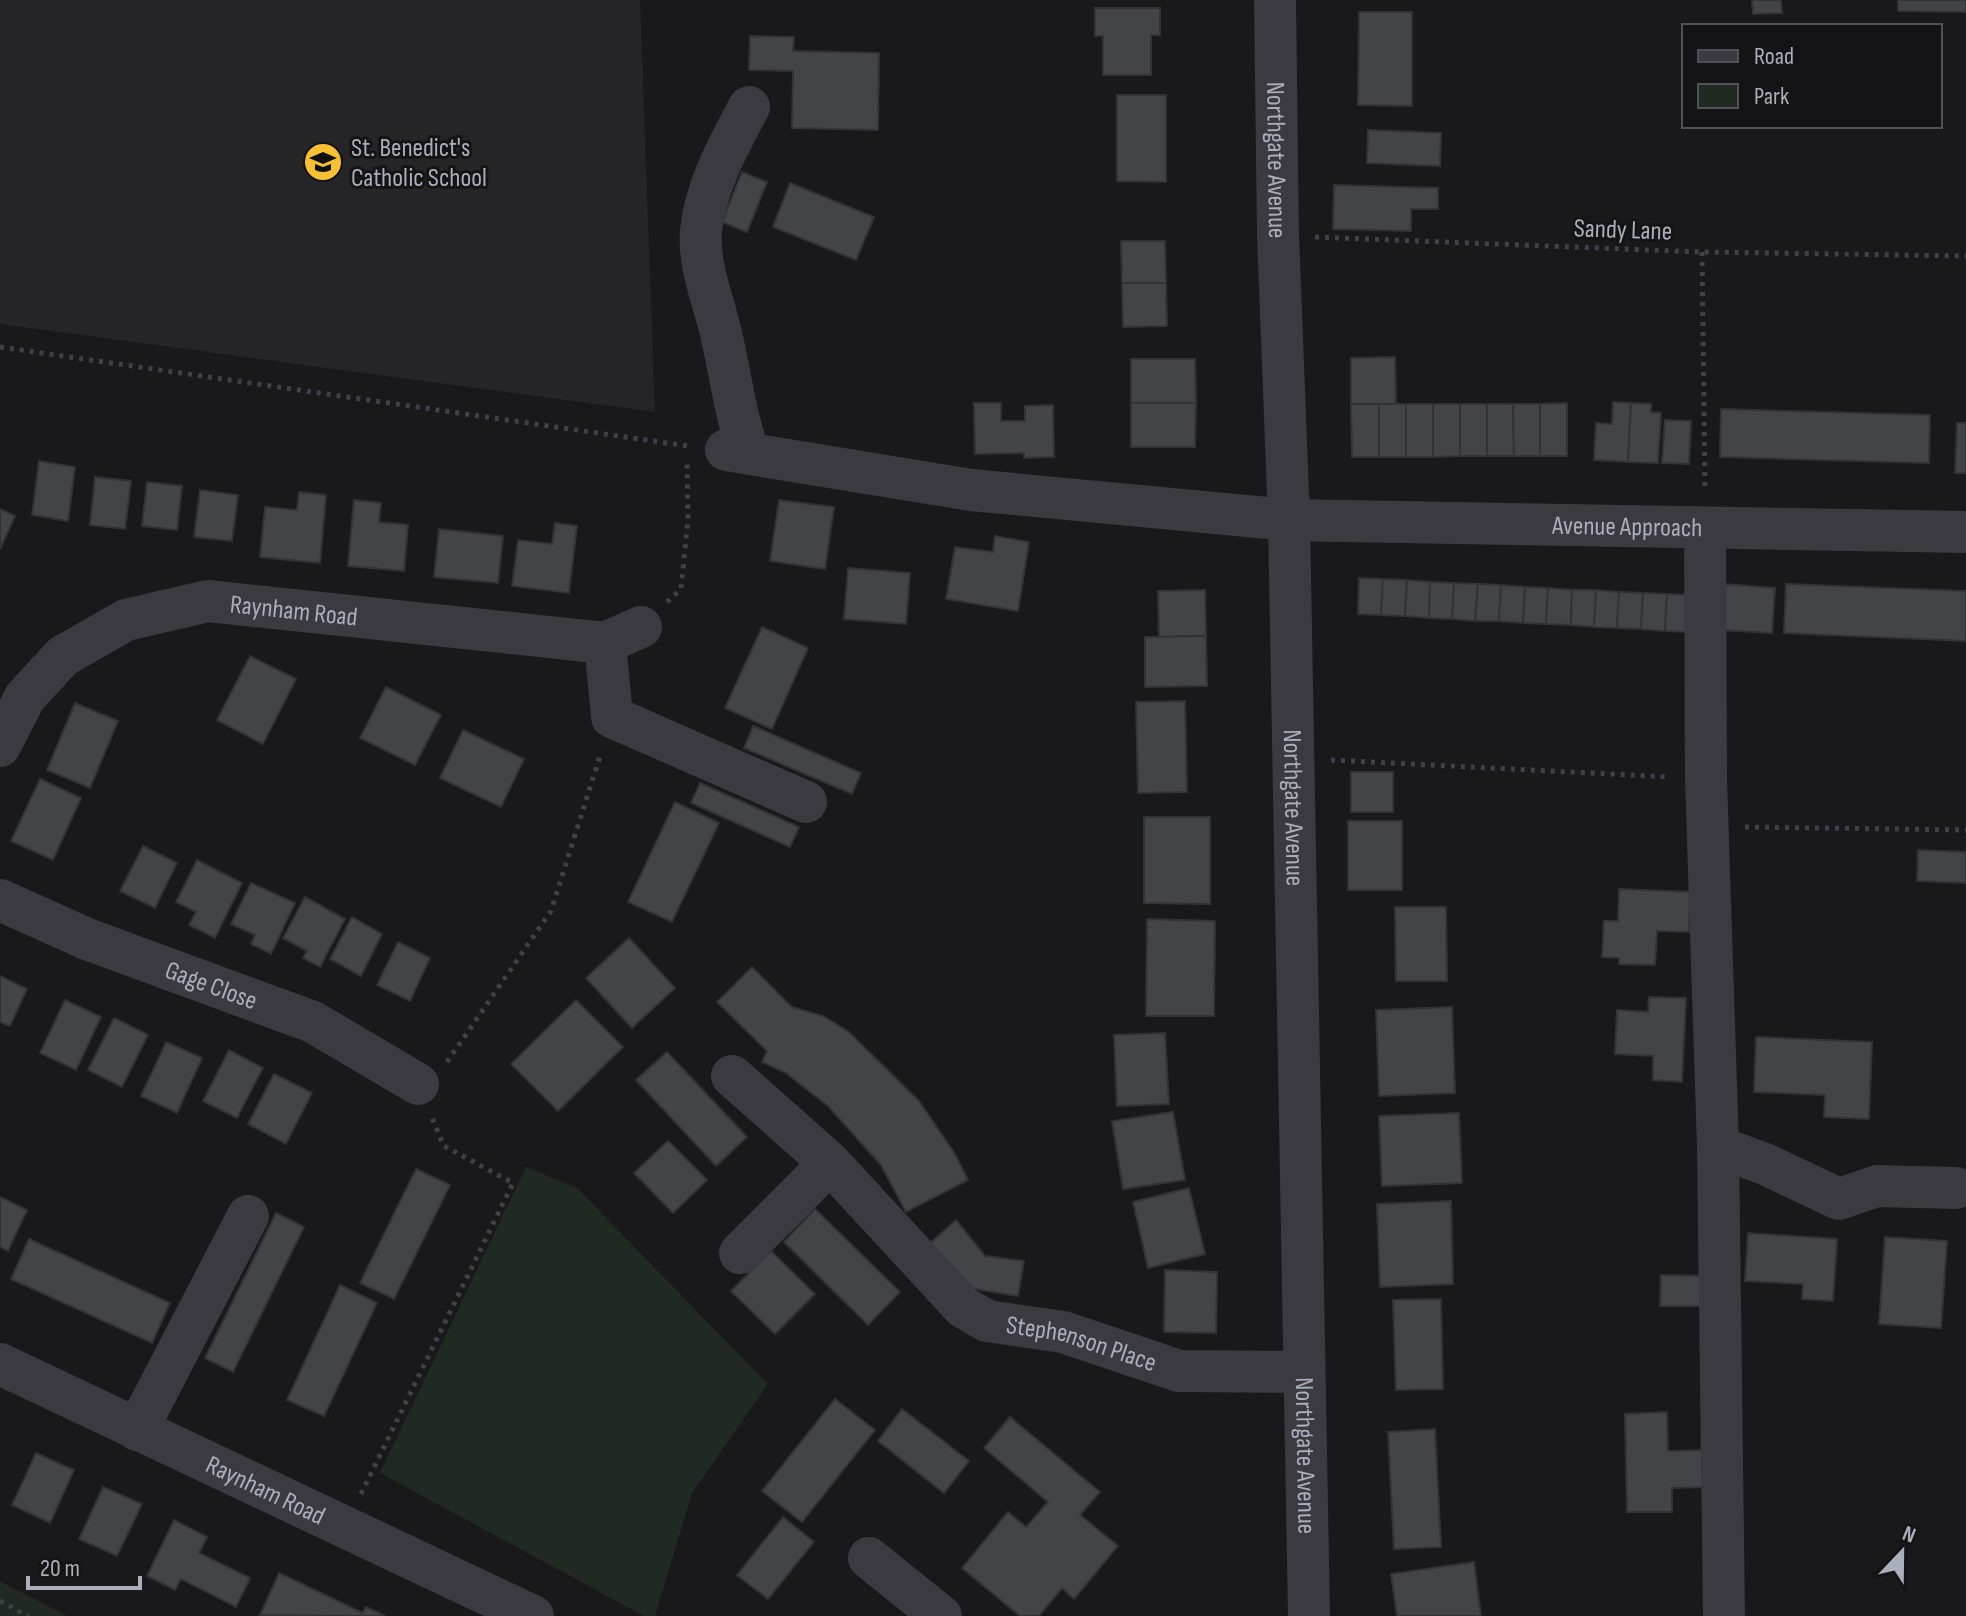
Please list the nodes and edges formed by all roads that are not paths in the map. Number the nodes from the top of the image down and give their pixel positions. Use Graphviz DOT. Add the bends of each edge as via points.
graph roads {
  1 [pos="1275,0"];
  2 [pos="749,107"];
  3 [pos="1289,520"];
  4 [pos="1705,528"];
  5 [pos="1966,532"];
  6 [pos="0,746"];
  7 [pos="806,802"];
  8 [pos="0,900"];
  9 [pos="732,1076"];
  10 [pos="418,1084"];
  11 [pos="1718,1147"];
  12 [pos="830,1163"];
  13 [pos="1956,1188"];
  14 [pos="248,1216"];
  15 [pos="740,1253"];
  16 [pos="0,1364"];
  17 [pos="1304,1372"];
  18 [pos="137,1430"];
  19 [pos="869,1558"];
  20 [pos="533,1616"];
  21 [pos="941,1616"];
  22 [pos="1309,1616"];
  23 [pos="1724,1616"];
  1 -- 3 [label="street, Northgate Avenue"];
  2 -- 3 [label="street, Avenue Approach" via="707,201 701,232 735,412 737,450 971,490"];
  3 -- 4 [label="street, Avenue Approach"];
  3 -- 17 [label="street, Northgate Avenue"];
  4 -- 5 [label="street, Avenue Approach"];
  4 -- 11 [label="street" via="1706,779"];
  6 -- 7 [label="street, Raynham Road" via="25,697 63,656 126,620 208,601 623,635 612,717"];
  8 -- 10 [label="street, Gage Close" via="87,939 313,1022"];
  9 -- 12 [label="street, Stephenson Place"];
  11 -- 13 [label="street" via="1839,1199 1877,1186"];
  11 -- 23 [label="street"];
  12 -- 15 [label="street"];
  12 -- 17 [label="street, Stephenson Place" via="963,1307 987,1321 1063,1332 1179,1371"];
  14 -- 18 [label="street"];
  16 -- 18 [label="street, Raynham Road"];
  17 -- 22 [label="street, Northgate Avenue"];
  18 -- 20 [label="street, Raynham Road"];
  19 -- 21 [label="street"];
}
